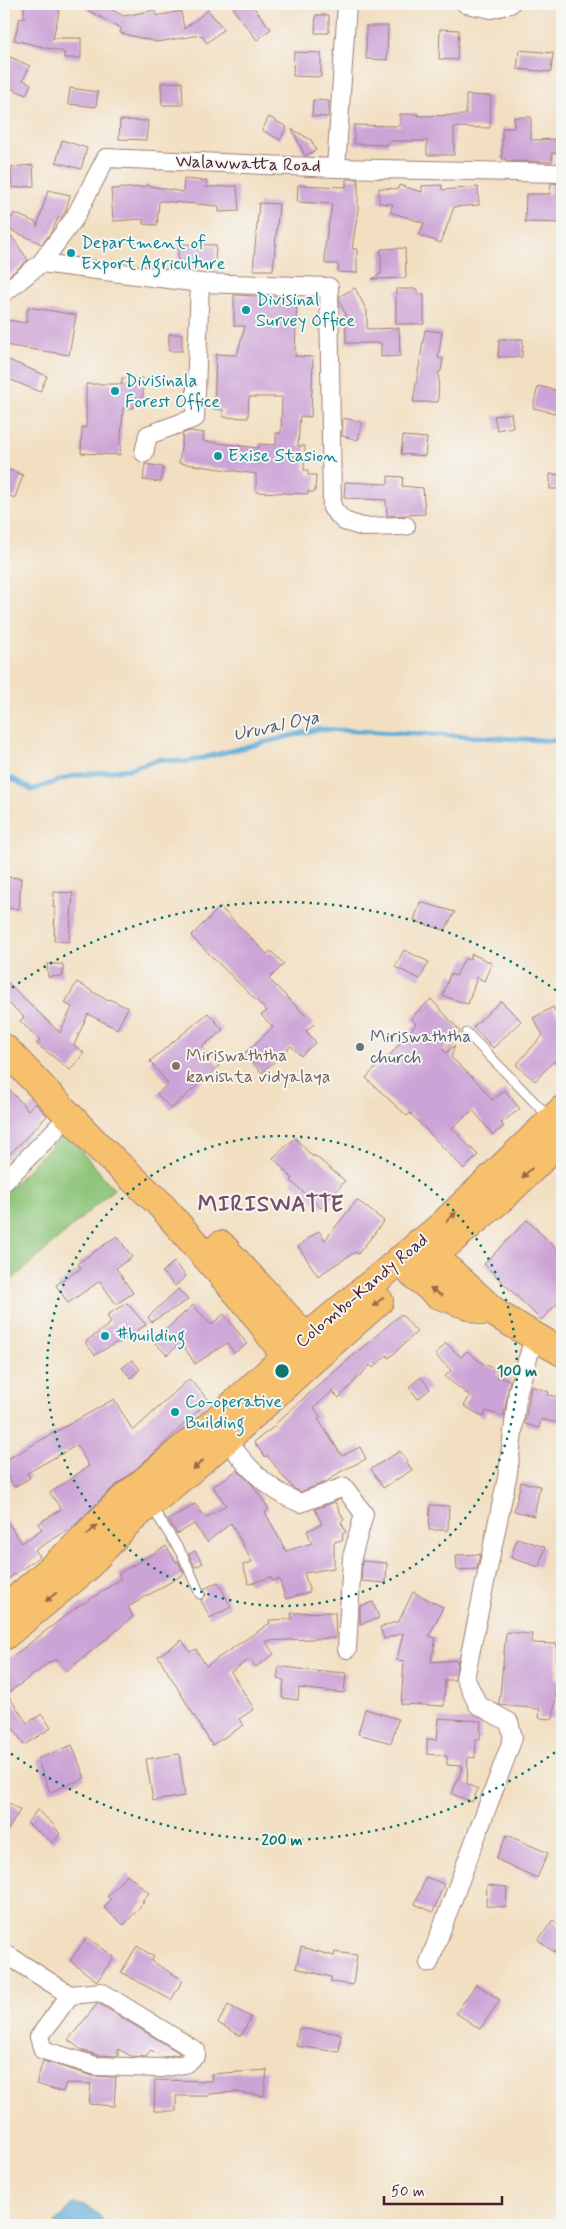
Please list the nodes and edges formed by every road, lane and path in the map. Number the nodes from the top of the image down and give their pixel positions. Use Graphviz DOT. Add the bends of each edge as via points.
graph roads {
  1 [pos="349,4"];
  2 [pos="466,4"];
  3 [pos="510,4"];
  4 [pos="336,168"];
  5 [pos="562,173"];
  6 [pos="41,263"];
  7 [pos="200,283"];
  8 [pos="4,293"];
  9 [pos="144,453"];
  10 [pos="406,526"];
  11 [pos="467,1033"];
  12 [pos="4,1048"];
  13 [pos="70,1115"];
  14 [pos="559,1123"];
  15 [pos="100,1148"];
  16 [pos="4,1182"];
  17 [pos="426,1250"];
  18 [pos="405,1268"];
  19 [pos="498,1316"];
  20 [pos="534,1338"];
  21 [pos="313,1345"];
  22 [pos="562,1352"];
  23 [pos="292,1364"];
  24 [pos="228,1439"];
  25 [pos="151,1504"];
  26 [pos="76,1561"];
  27 [pos="200,1594"];
  28 [pos="4,1610"];
  29 [pos="4,1636"];
  30 [pos="347,1649"];
  31 [pos="4,1956"];
  32 [pos="429,1963"];
  33 [pos="70,1995"];
  1 -- 4 [label="street"];
  2 -- 3 [label="street" via="491,9"];
  4 -- 5 [label="street, Walawwatta Road"];
  4 -- 6 [label="street, Walawwatta Road" via="106,158 74,218"];
  6 -- 7 [label="street"];
  6 -- 8 [label="street, Walawwatta Road"];
  7 -- 9 [label="street" via="195,418 148,436"];
  7 -- 10 [label="street" via="329,287 332,508 344,521 362,526"];
  11 -- 14 [label="lane"];
  12 -- 13 [label="main road"];
  13 -- 15 [label="main road"];
  13 -- 16 [label="street"];
  14 -- 17 [label="main road, Colombo-Kandy Road" via="505,1195"];
  15 -- 21 [label="main road" via="189,1209"];
  15 -- 23 [label="main road" via="158,1202 245,1301"];
  17 -- 18 [label="main road, Colombo-Kandy Road"];
  17 -- 19 [label="main road"];
  19 -- 18 [label="main road, one-way" via="438,1294"];
  18 -- 21 [label="main road, Colombo-Kandy Road"];
  19 -- 20 [label="main road"];
  20 -- 22 [label="main road"];
  20 -- 32 [label="street" via="518,1391 508,1472 465,1678 478,1705 509,1722 513,1738"];
  21 -- 23 [label="main road, Colombo-Kandy Road"];
  23 -- 24 [label="main road, Colombo-Kandy Road"];
  26 -- 23 [label="main road, Colombo-Kandy Road, one-way" via="118,1504"];
  24 -- 25 [label="main road, Colombo-Kandy Road, one-way"];
  24 -- 30 [label="street" via="242,1461 283,1497 300,1503 344,1487 364,1514 352,1557"];
  25 -- 26 [label="main road, Colombo-Kandy Road"];
  25 -- 27 [label="lane" via="183,1556"];
  26 -- 28 [label="main road, Colombo-Kandy Road"];
  26 -- 29 [label="main road, Colombo-Kandy Road, one-way"];
  31 -- 33 [label="street" via="9,1956"];
  33 -- 33 [label="street" via="102,1992 196,2051 196,2055 185,2064 162,2068 126,2067 96,2066 43,2050 40,2038"];
}
